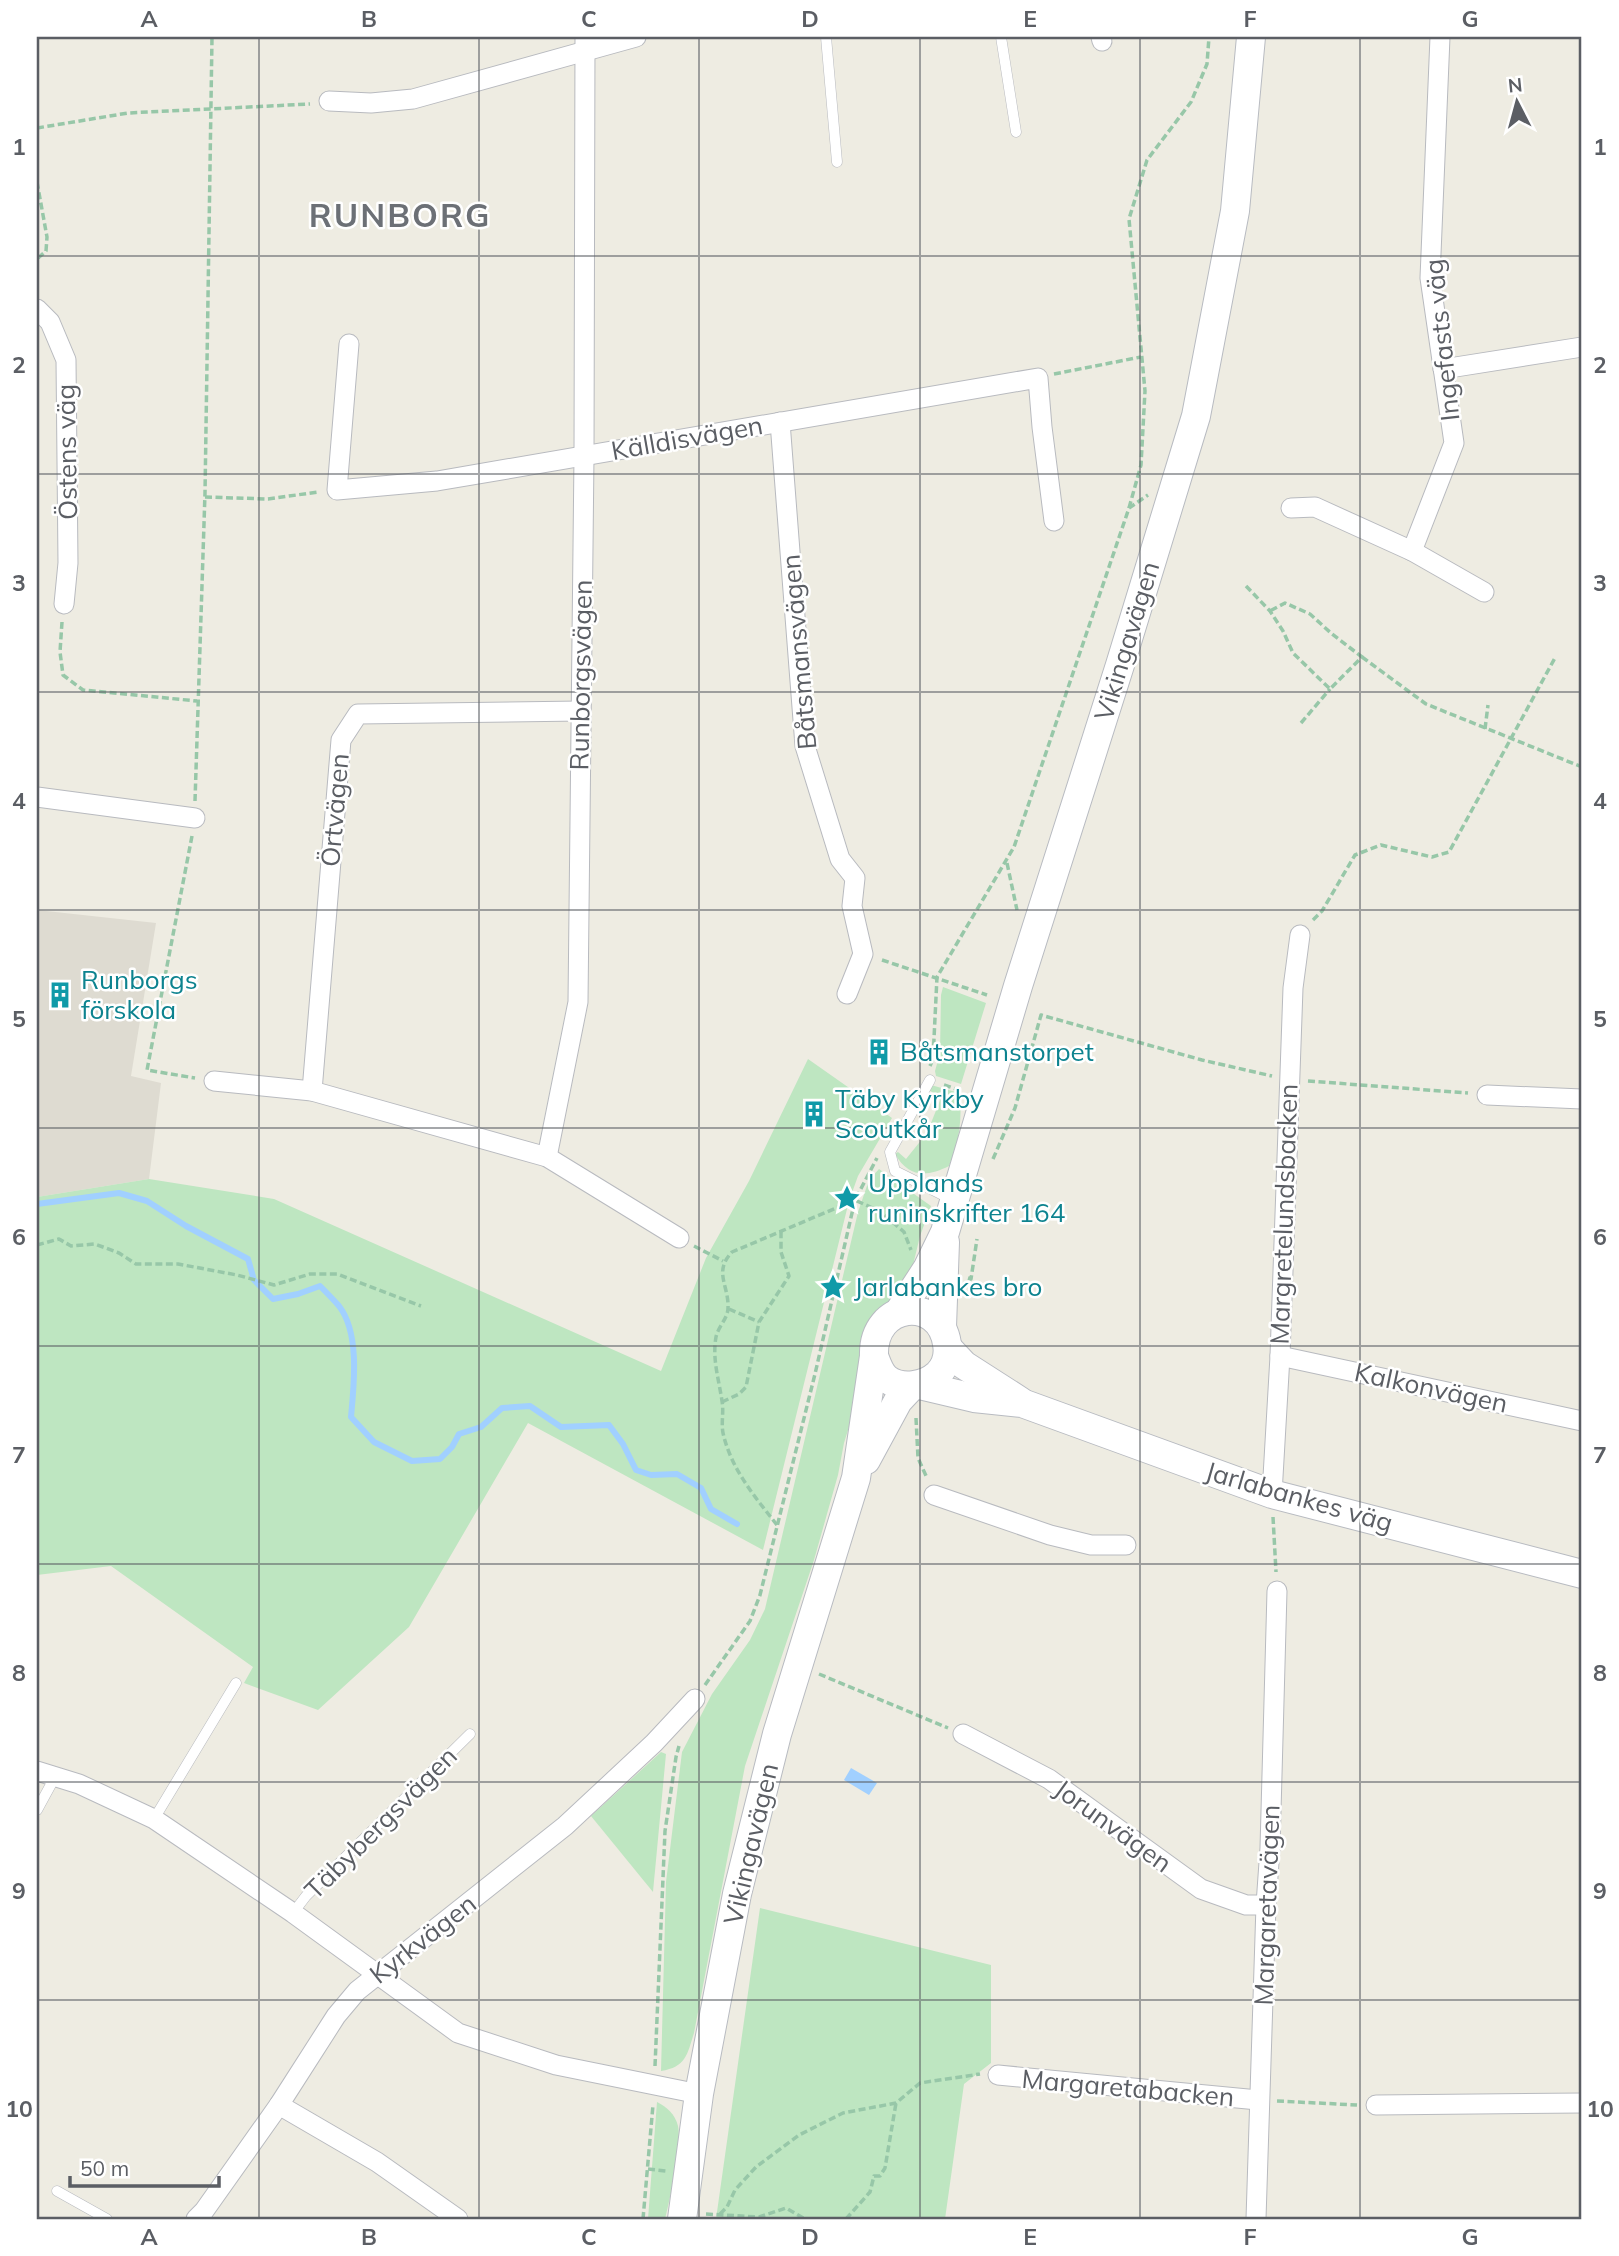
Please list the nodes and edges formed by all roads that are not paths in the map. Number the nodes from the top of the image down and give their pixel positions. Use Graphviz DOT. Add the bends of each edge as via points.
graph roads {
  1 [pos="636,37"];
  2 [pos="826,37"];
  3 [pos="1000,37"];
  4 [pos="1251,37"];
  5 [pos="1440,37"];
  6 [pos="585,43"];
  7 [pos="329,101"];
  8 [pos="1016,132"];
  9 [pos="837,162"];
  10 [pos="37,309"];
  11 [pos="349,344"];
  12 [pos="1582,347"];
  13 [pos="1443,369"];
  14 [pos="780,422"];
  15 [pos="584,456"];
  16 [pos="1291,508"];
  17 [pos="1054,521"];
  18 [pos="1412,551"];
  19 [pos="1484,592"];
  20 [pos="64,604"];
  21 [pos="580,711"];
  22 [pos="37,797"];
  23 [pos="195,817"];
  24 [pos="1300,935"];
  25 [pos="847,994"];
  26 [pos="927,1079"];
  27 [pos="214,1081"];
  28 [pos="312,1091"];
  29 [pos="1487,1095"];
  30 [pos="1582,1099"];
  31 [pos="547,1157"];
  32 [pos="955,1201"];
  33 [pos="945,1232"];
  34 [pos="679,1238"];
  35 [pos="899,1312"];
  36 [pos="945,1337"];
  37 [pos="874,1356"];
  38 [pos="1280,1356"];
  39 [pos="916,1385"];
  40 [pos="1022,1403"];
  41 [pos="1582,1420"];
  42 [pos="856,1478"];
  43 [pos="1272,1494"];
  44 [pos="934,1495"];
  45 [pos="1126,1545"];
  46 [pos="1582,1574"];
  47 [pos="1277,1591"];
  48 [pos="236,1683"];
  49 [pos="695,1699"];
  50 [pos="470,1734"];
  51 [pos="962,1734"];
  52 [pos="46,1774"];
  53 [pos="37,1810"];
  54 [pos="154,1819"];
  55 [pos="1266,1905"];
  56 [pos="293,1913"];
  57 [pos="377,1974"];
  58 [pos="998,2075"];
  59 [pos="699,2094"];
  60 [pos="1258,2100"];
  61 [pos="1582,2103"];
  62 [pos="279,2105"];
  63 [pos="1376,2105"];
  64 [pos="57,2191"];
  65 [pos="694,2216"];
  66 [pos="107,2219"];
  67 [pos="196,2219"];
  68 [pos="458,2219"];
  69 [pos="1256,2219"];
  1 -- 6 [label="street"];
  2 -- 9 [label="lane"];
  3 -- 8 [label="lane"];
  4 -- 32 [label="main road, Vikingavägen" via="1235,211 1196,416"];
  5 -- 13 [label="street, Ingefasts väg" via="1430,278"];
  6 -- 7 [label="street" via="413,99"];
  6 -- 15 [label="street, Runborgsvägen"];
  10 -- 20 [label="street, Östens väg" via="50,323 65,360 68,563"];
  11 -- 15 [label="street, Källdisvägen" via="337,490 437,481"];
  12 -- 13 [label="street"];
  13 -- 18 [label="street, Ingefasts väg" via="1454,443"];
  14 -- 15 [label="street, Källdisvägen"];
  14 -- 17 [label="street, Källdisvägen" via="1038,378"];
  14 -- 25 [label="street, Båtsmansvägen" via="805,746 840,859 855,878 852,906 863,954"];
  15 -- 21 [label="street, Runborgsvägen"];
  16 -- 18 [label="street" via="1315,507"];
  18 -- 19 [label="street"];
  21 -- 28 [label="street, Örtvägen" via="358,714 346,731 341,740"];
  21 -- 31 [label="street, Runborgsvägen" via="578,1002"];
  22 -- 23 [label="street"];
  24 -- 38 [label="street, Margretelundsbacken" via="1293,988"];
  26 -- 32 [label="lane" via="890,1152 895,1171"];
  27 -- 28 [label="street"];
  28 -- 31 [label="street"];
  29 -- 30 [label="street"];
  31 -- 34 [label="street"];
  32 -- 33 [label="main road, Vikingavägen"];
  33 -- 35 [label="main road, Vikingavägen"];
  33 -- 36 [label="main road, Vikingavägen"];
  35 -- 36 [label="main road" via="925,1314"];
  35 -- 37 [label="main road, Vikingavägen" via="877,1331"];
  36 -- 39 [label="main road, Vikingavägen" via="947,1356 941,1371"];
  36 -- 40 [label="main road, Jarlabankes väg" via="964,1365"];
  37 -- 39 [label="main road" via="888,1380"];
  37 -- 42 [label="main road, Vikingavägen"];
  38 -- 41 [label="street, Kalkonvägen"];
  38 -- 43 [label="street, Margretelundsbacken"];
  39 -- 40 [label="main road, Jarlabankes väg"];
  39 -- 42 [label="main road, Vikingavägen" via="898,1401"];
  40 -- 43 [label="main road, Jarlabankes väg"];
  42 -- 59 [label="main road, Vikingavägen" via="777,1734 737,1894"];
  43 -- 46 [label="main road, Jarlabankes väg"];
  44 -- 45 [label="street" via="1050,1535 1091,1545"];
  47 -- 55 [label="street, Margaretavägen"];
  48 -- 54 [label="lane"];
  49 -- 57 [label="street, Kyrkvägen" via="565,1826"];
  50 -- 56 [label="lane, Täbybergsvägen"];
  51 -- 55 [label="street, Jorunvägen" via="1049,1779 1201,1889 1246,1905"];
  52 -- 53 [label="lane"];
  52 -- 54 [label="street, Täbybergsvägen"];
  54 -- 56 [label="street, Täbybergsvägen"];
  55 -- 60 [label="street, Margaretavägen"];
  56 -- 57 [label="street, Täbybergsvägen"];
  57 -- 59 [label="street, Täbybergsvägen" via="458,2033 556,2065"];
  57 -- 62 [label="street, Kyrkvägen" via="336,2016"];
  58 -- 60 [label="street, Margaretabacken"];
  59 -- 65 [label="main road, Vikingavägen"];
  60 -- 69 [label="street, Margaretavägen"];
  61 -- 63 [label="street"];
  62 -- 67 [label="street, Kyrkvägen"];
  62 -- 68 [label="street" via="377,2162"];
  64 -- 66 [label="lane"];
}
